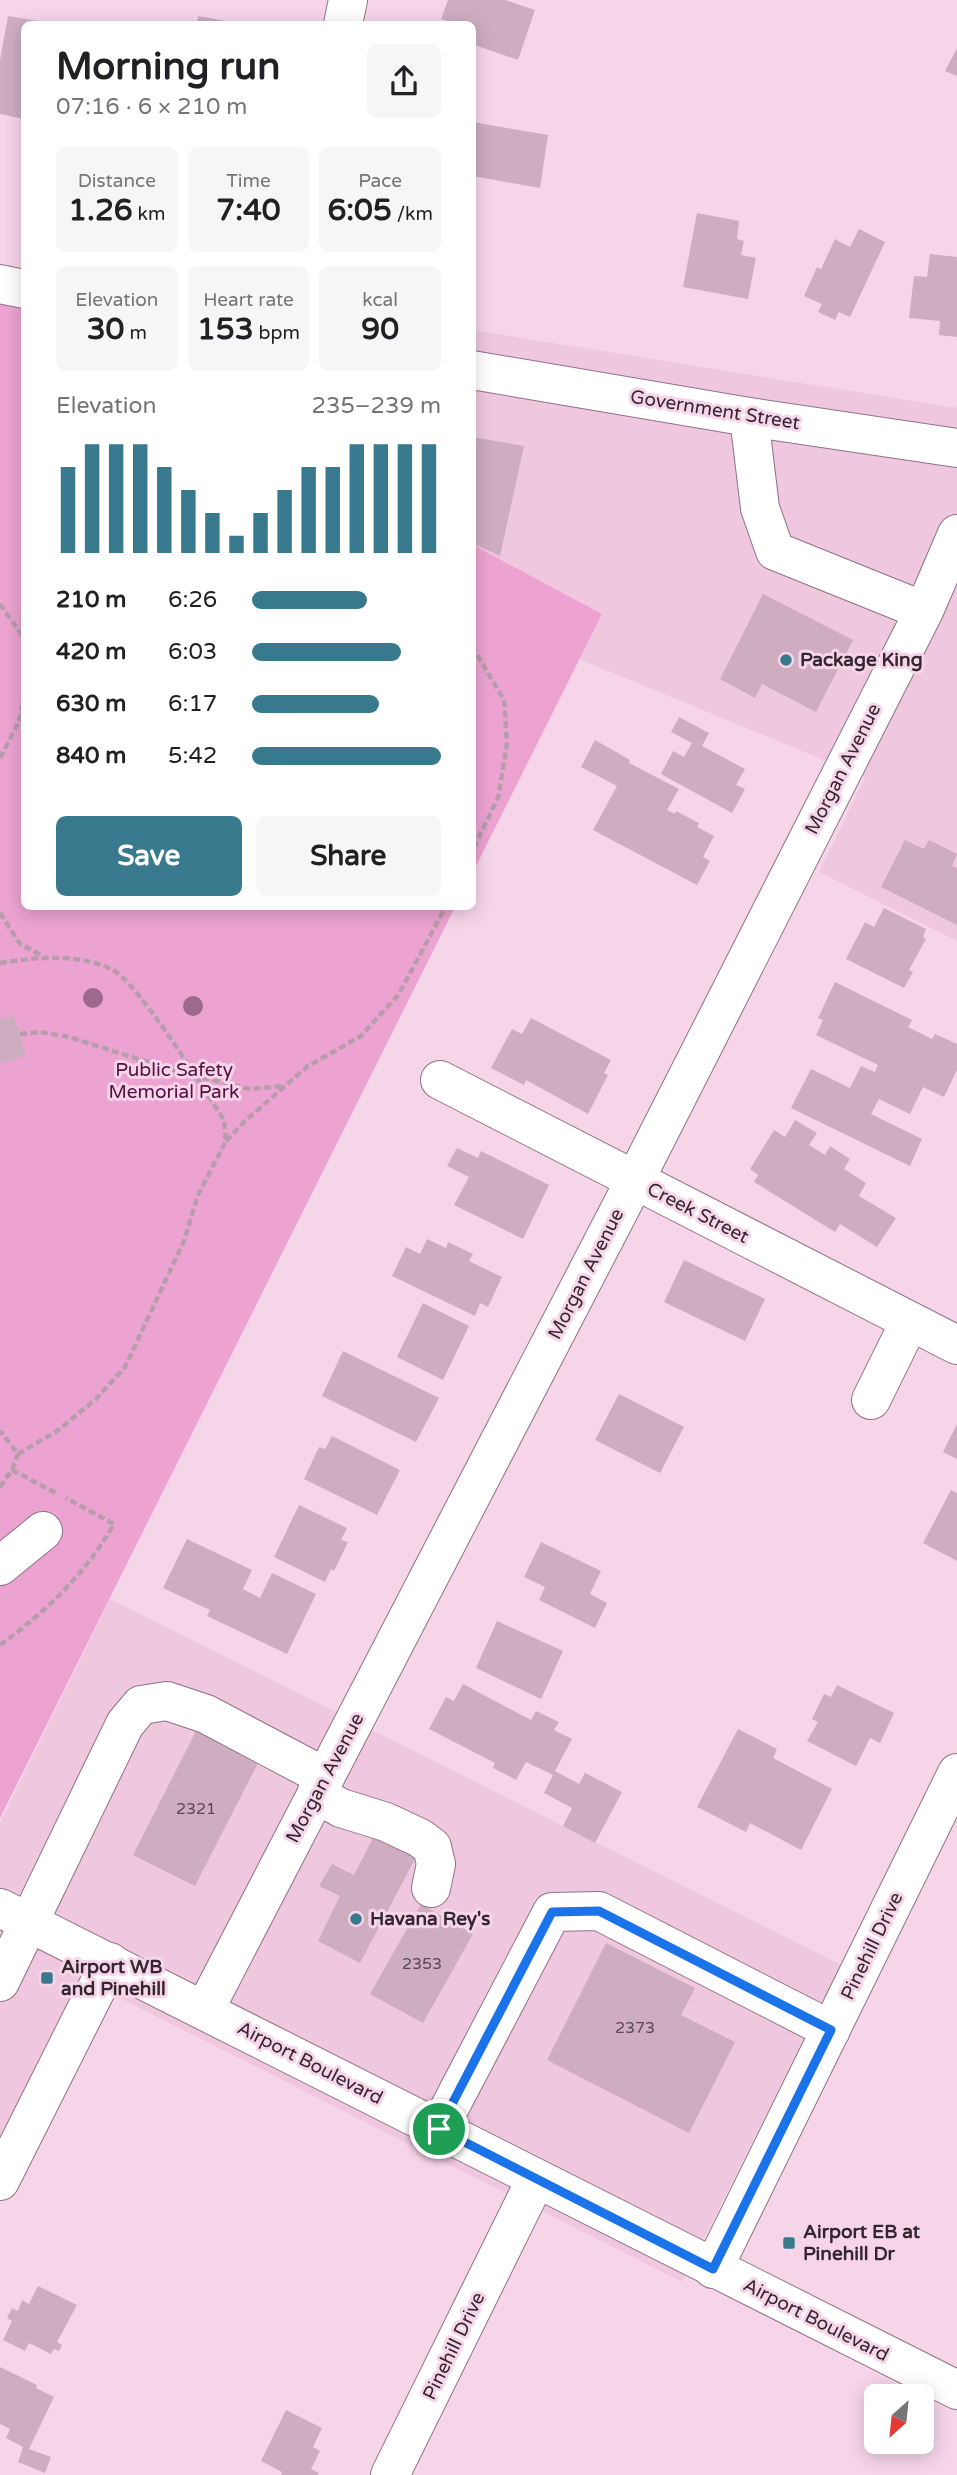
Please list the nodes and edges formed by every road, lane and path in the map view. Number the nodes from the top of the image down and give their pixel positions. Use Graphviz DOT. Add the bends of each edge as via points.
graph roads {
  1 [pos="348,0"];
  2 [pos="344,21"];
  3 [pos="0,284"];
  4 [pos="21,288"];
  5 [pos="476,371"];
  6 [pos="749,417"];
  7 [pos="957,448"];
  8 [pos="957,534"];
  9 [pos="0,604"];
  10 [pos="924,611"];
  11 [pos="21,634"];
  12 [pos="476,653"];
  13 [pos="21,712"];
  14 [pos="19,721"];
  15 [pos="0,758"];
  16 [pos="476,843"];
  17 [pos="444,910"];
  18 [pos="0,913"];
  19 [pos="44,956"];
  20 [pos="0,963"];
  21 [pos="20,1034"];
  22 [pos="194,1076"];
  23 [pos="440,1080"];
  24 [pos="285,1086"];
  25 [pos="226,1141"];
  26 [pos="635,1180"];
  27 [pos="910,1321"];
  28 [pos="957,1345"];
  29 [pos="871,1400"];
  30 [pos="0,1431"];
  31 [pos="18,1454"];
  32 [pos="0,1487"];
  33 [pos="43,1531"];
  34 [pos="0,1566"];
  35 [pos="957,1773"];
  36 [pos="321,1785"];
  37 [pos="431,1888"];
  38 [pos="14,1915"];
  39 [pos="110,1962"];
  40 [pos="0,1982"];
  41 [pos="205,2009"];
  42 [pos="831,2030"];
  43 [pos="439,2129"];
  44 [pos="536,2179"];
  45 [pos="0,2181"];
  46 [pos="713,2269"];
  47 [pos="957,2390"];
  48 [pos="390,2475"];
  1 -- 2 [label="street"];
  3 -- 4 [label="street"];
  5 -- 6 [label="street, Government Street"];
  6 -- 7 [label="street, Government Street"];
  6 -- 10 [label="street" via="760,508 775,551"];
  8 -- 10 [label="street, Morgan Avenue"];
  9 -- 11 [label="path"];
  10 -- 26 [label="street, Morgan Avenue"];
  12 -- 16 [label="path" via="504,699 508,744 498,798"];
  13 -- 14 [label="path"];
  14 -- 15 [label="path"];
  17 -- 24 [label="path" via="399,994 361,1036 308,1066"];
  18 -- 19 [label="path" via="20,944"];
  19 -- 20 [label="path"];
  19 -- 22 [label="path" via="82,960 114,970 141,998"];
  21 -- 22 [label="path" via="69,1037"];
  22 -- 24 [label="path" via="250,1089"];
  22 -- 25 [label="path" via="224,1120"];
  23 -- 26 [label="street, Creek Street"];
  24 -- 25 [label="path"];
  25 -- 31 [label="path" via="198,1195 184,1241 125,1367 57,1431"];
  26 -- 27 [label="street, Creek Street"];
  26 -- 36 [label="street, Morgan Avenue"];
  27 -- 28 [label="street, Creek Street"];
  27 -- 29 [label="street"];
  30 -- 31 [label="path"];
  31 -- 32 [label="path"];
  33 -- 34 [label="street"];
  35 -- 42 [label="street, Pinehill Drive"];
  36 -- 37 [label="street" via="341,1808 386,1822 432,1847 436,1864"];
  36 -- 38 [label="street" via="206,1714 167,1701 141,1704"];
  36 -- 41 [label="street, Morgan Avenue"];
  38 -- 39 [label="street, Airport Boulevard"];
  38 -- 40 [label="street"];
  39 -- 41 [label="street, Airport Boulevard"];
  39 -- 45 [label="street"];
  41 -- 43 [label="street, Airport Boulevard"];
  42 -- 43 [label="street" via="599,1911 552,1912"];
  42 -- 46 [label="street, Pinehill Drive"];
  43 -- 44 [label="street, Airport Boulevard"];
  44 -- 46 [label="street, Airport Boulevard"];
  44 -- 48 [label="street, Pinehill Drive"];
  46 -- 47 [label="street, Airport Boulevard"];
}
